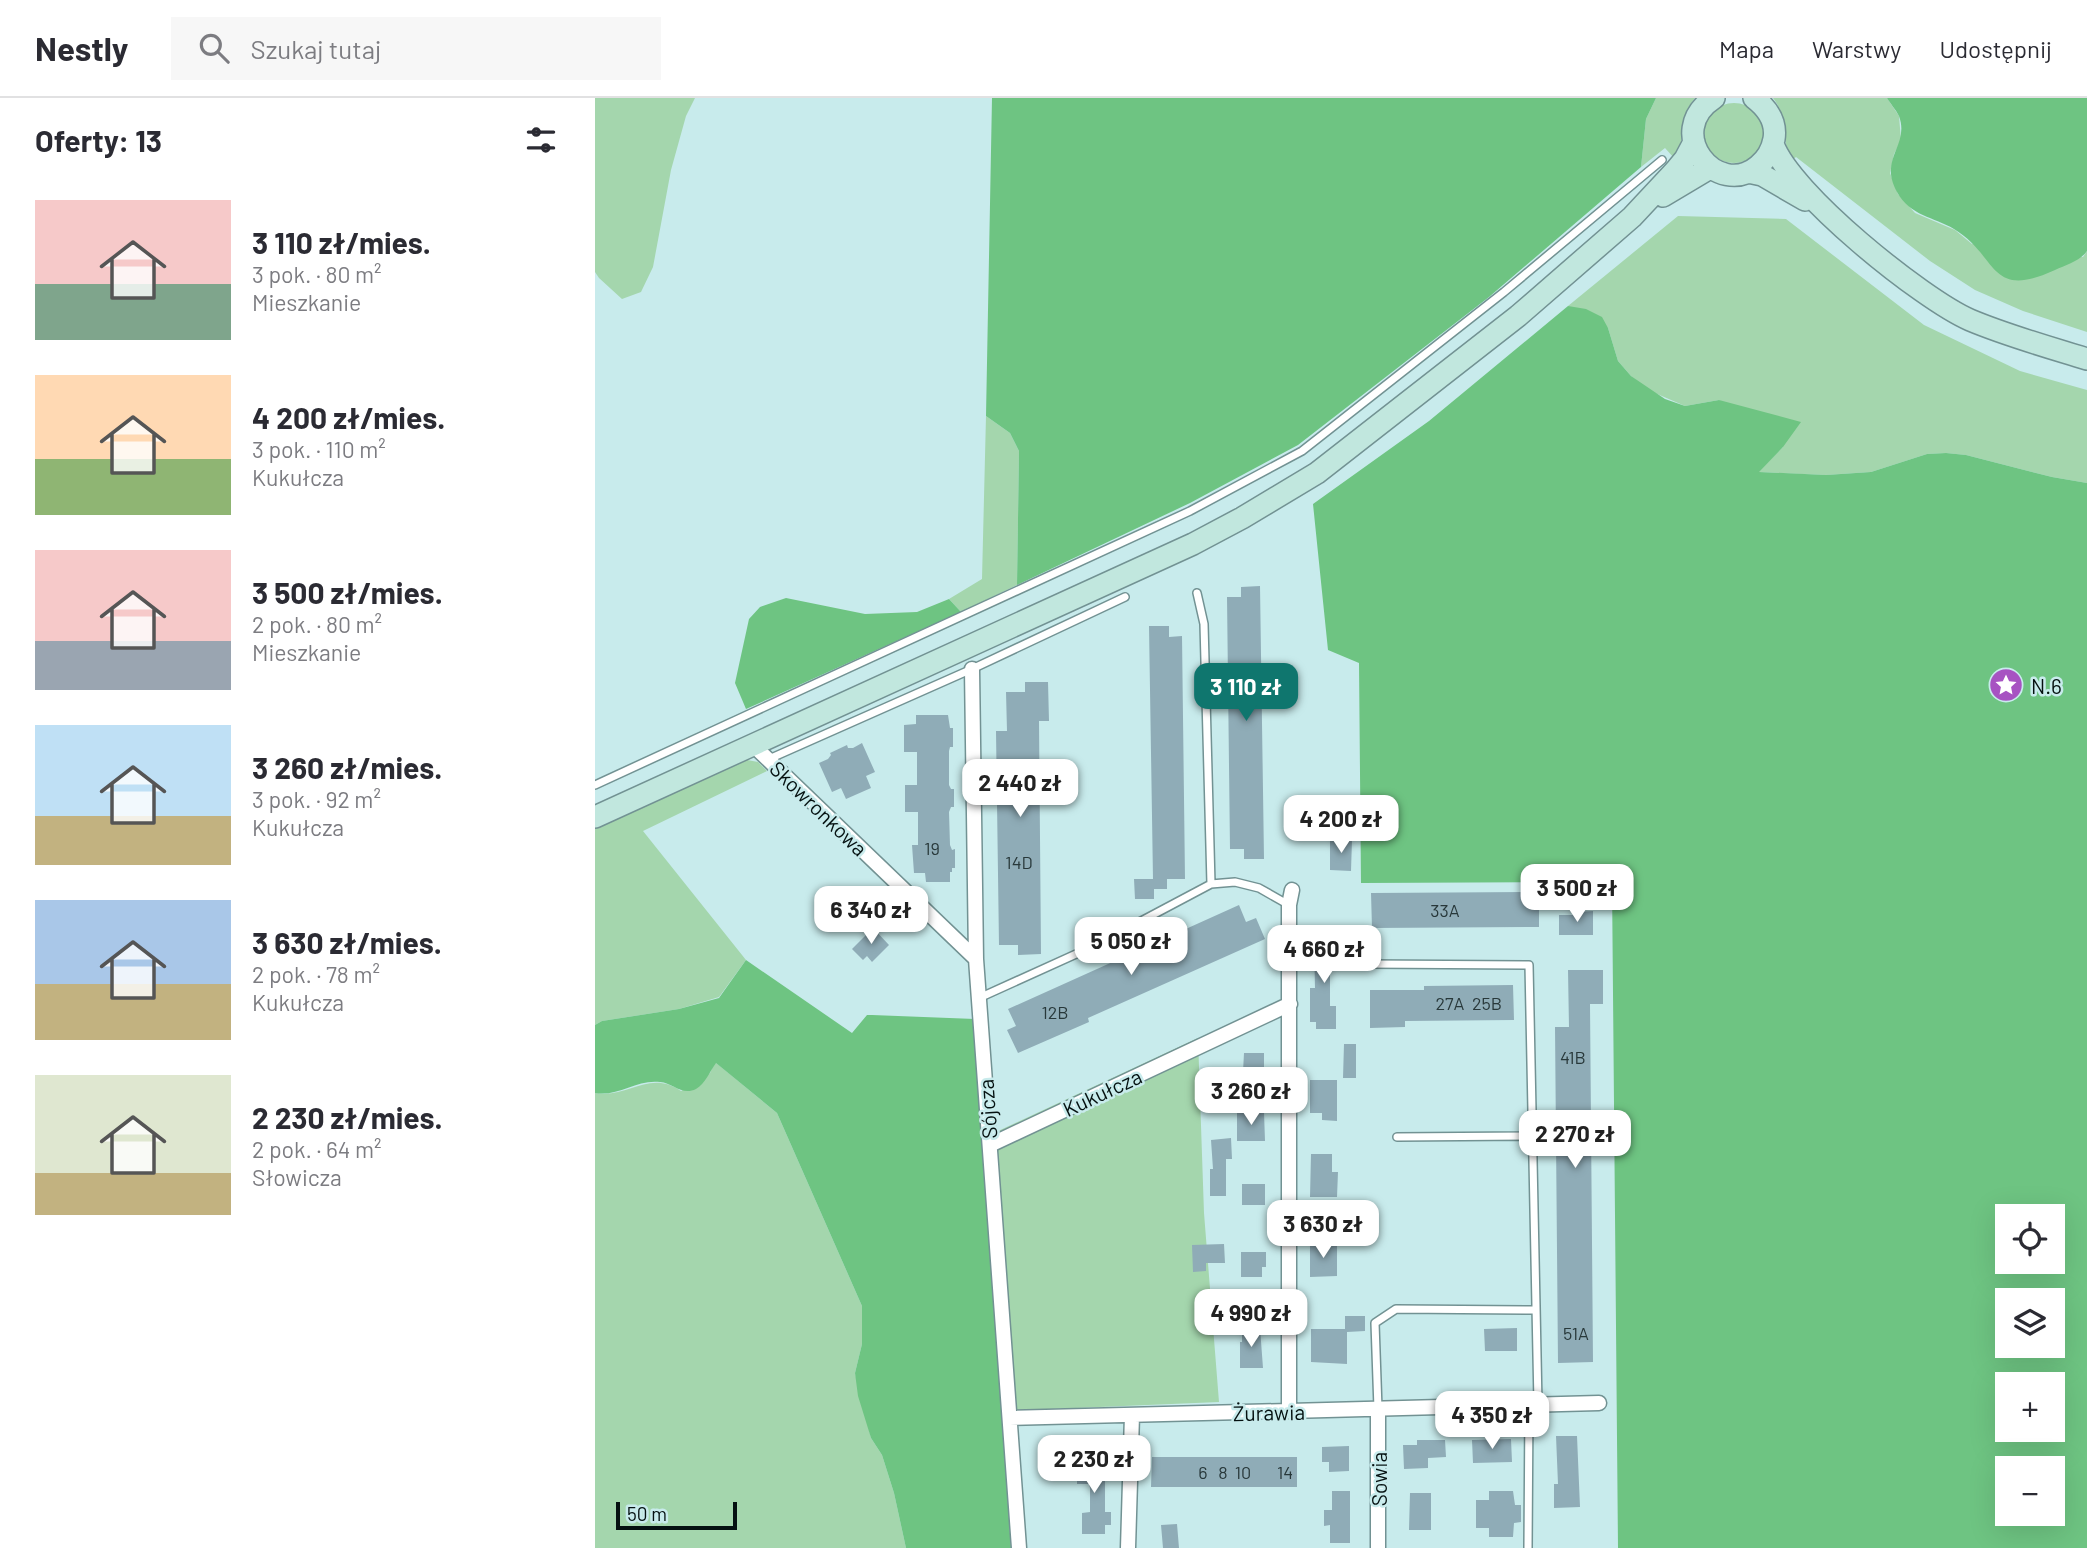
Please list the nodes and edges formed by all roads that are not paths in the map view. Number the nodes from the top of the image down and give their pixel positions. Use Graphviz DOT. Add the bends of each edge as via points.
graph roads {
  1 [pos="1714,98"];
  2 [pos="1754,98"];
  3 [pos="1693,142"];
  4 [pos="1773,144"];
  5 [pos="1662,160"];
  6 [pos="1710,168"];
  7 [pos="1748,172"];
  8 [pos="1831,216"];
  9 [pos="1632,217"];
  10 [pos="2087,359"];
  11 [pos="1197,593"];
  12 [pos="1125,597"];
  13 [pos="972,669"];
  14 [pos="760,752"];
  15 [pos="595,785"];
  16 [pos="595,817"];
  17 [pos="1211,884"];
  18 [pos="1292,890"];
  19 [pos="1289,905"];
  20 [pos="976,959"];
  21 [pos="1366,964"];
  22 [pos="979,998"];
  23 [pos="1290,1004"];
  24 [pos="1533,1136"];
  25 [pos="1397,1137"];
  26 [pos="990,1145"];
  27 [pos="1536,1310"];
  28 [pos="1598,1403"];
  29 [pos="1534,1405"];
  30 [pos="1378,1409"];
  31 [pos="1289,1411"];
  32 [pos="1132,1415"];
  33 [pos="1010,1418"];
  34 [pos="1019,1548"];
  35 [pos="1128,1548"];
  36 [pos="1378,1548"];
  37 [pos="1528,1548"];
  1 -- 3 [label="main road" via="1698,113"];
  2 -- 4 [label="main road" via="1769,112"];
  3 -- 6 [label="main road"];
  3 -- 9 [label="main road" via="1675,172"];
  4 -- 7 [label="main road" via="1767,158"];
  4 -- 8 [label="main road" via="1790,173"];
  5 -- 15 [label="lane" via="1302,451 1190,511"];
  6 -- 7 [label="main road" via="1725,174"];
  6 -- 9 [label="main road"];
  7 -- 8 [label="main road" via="1780,184"];
  8 -- 10 [label="main road" via="1899,274 1968,319"];
  9 -- 14 [label="main road" via="1518,316 1317,473 1193,544"];
  11 -- 17 [label="lane" via="1204,624"];
  12 -- 13 [label="lane"];
  13 -- 14 [label="lane"];
  13 -- 20 [label="street, Sójcza"];
  14 -- 16 [label="main road"];
  14 -- 20 [label="street, Skowronkowa"];
  17 -- 19 [label="lane" via="1235,882 1259,888"];
  17 -- 22 [label="lane" via="1096,945"];
  18 -- 19 [label="street"];
  19 -- 23 [label="street"];
  20 -- 22 [label="street, Sójcza"];
  21 -- 24 [label="lane" via="1529,965"];
  22 -- 26 [label="street, Sójcza"];
  23 -- 26 [label="street, Kukułcza"];
  23 -- 31 [label="street"];
  24 -- 25 [label="lane"];
  24 -- 27 [label="lane"];
  26 -- 33 [label="street, Sójcza"];
  27 -- 29 [label="lane"];
  27 -- 30 [label="lane" via="1397,1309 1375,1323"];
  28 -- 29 [label="street, Żurawia"];
  29 -- 30 [label="street, Żurawia"];
  29 -- 37 [label="lane"];
  30 -- 31 [label="street, Żurawia"];
  30 -- 36 [label="street, Sowia"];
  31 -- 32 [label="street, Żurawia"];
  32 -- 33 [label="street, Żurawia"];
  32 -- 35 [label="street"];
  33 -- 34 [label="street, Sójcza"];
}
